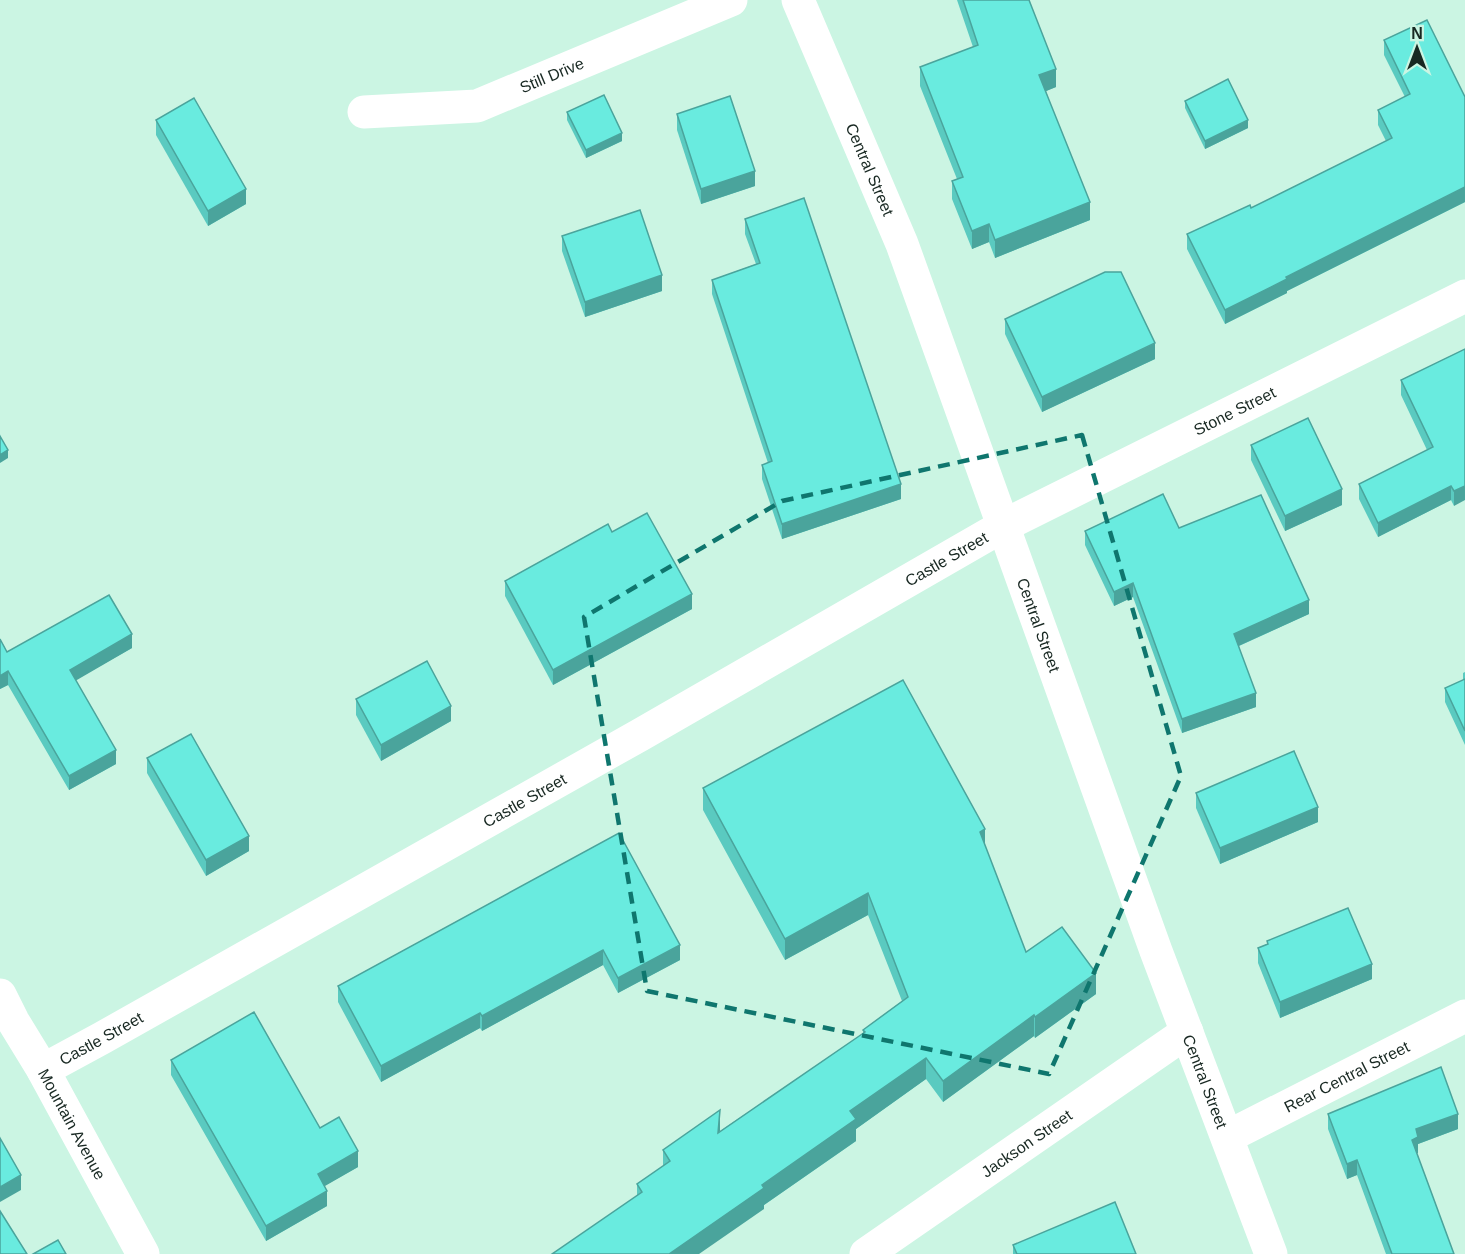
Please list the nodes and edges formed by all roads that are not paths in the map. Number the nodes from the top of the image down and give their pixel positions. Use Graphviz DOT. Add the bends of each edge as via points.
graph roads {
  1 [pos="731,0"];
  2 [pos="798,0"];
  3 [pos="364,112"];
  4 [pos="1465,296"];
  5 [pos="1003,526"];
  6 [pos="0,996"];
  7 [pos="1465,1016"];
  8 [pos="1187,1032"];
  9 [pos="43,1070"];
  10 [pos="1227,1137"];
  11 [pos="143,1254"];
  12 [pos="866,1254"];
  13 [pos="1270,1254"];
  1 -- 3 [label="street, Still Drive" via="477,106"];
  2 -- 5 [label="street, Central Street" via="902,244"];
  4 -- 5 [label="street, Stone Street"];
  5 -- 8 [label="street, Central Street"];
  5 -- 9 [label="street, Castle Street" via="630,741"];
  6 -- 9 [label="street, Mountain Avenue"];
  7 -- 10 [label="street, Rear Central Street"];
  8 -- 10 [label="street, Central Street"];
  8 -- 12 [label="street, Jackson Street"];
  9 -- 11 [label="street, Mountain Avenue"];
  10 -- 13 [label="street, Central Street"];
}
